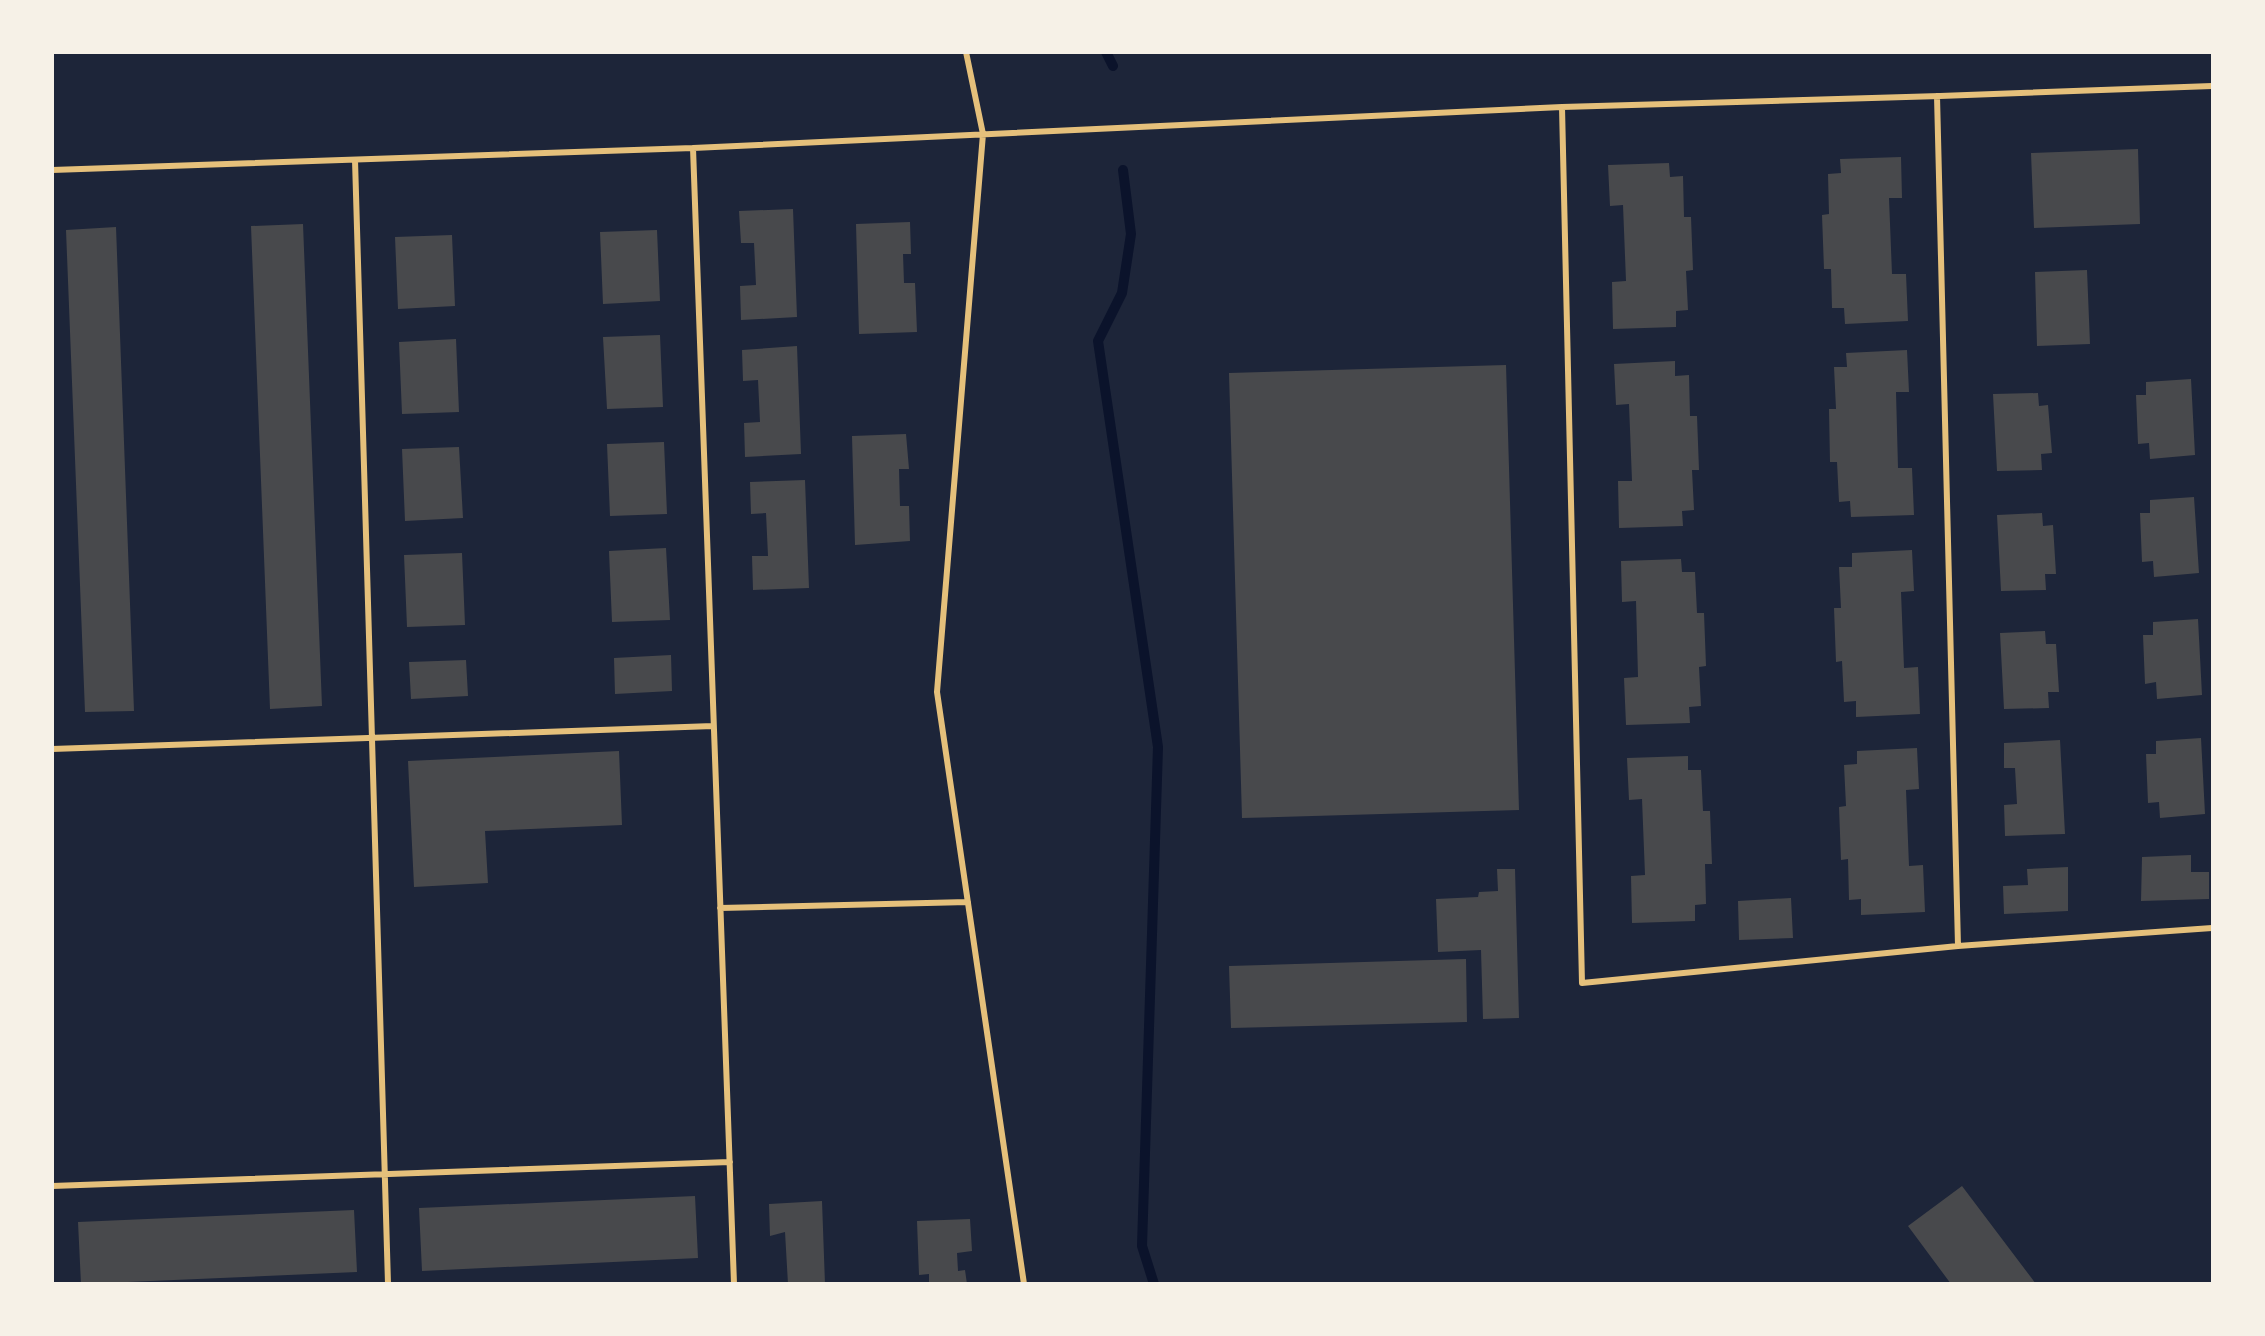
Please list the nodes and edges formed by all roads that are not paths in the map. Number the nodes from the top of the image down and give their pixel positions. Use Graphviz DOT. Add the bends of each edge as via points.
graph roads {
  1 [pos="966,52"];
  2 [pos="2212,86"];
  3 [pos="1938,96"];
  4 [pos="1562,107"];
  5 [pos="982,134"];
  6 [pos="693,148"];
  7 [pos="355,160"];
  8 [pos="52,170"];
  9 [pos="713,726"];
  10 [pos="372,740"];
  11 [pos="52,749"];
  12 [pos="968,902"];
  13 [pos="720,908"];
  14 [pos="2212,928"];
  15 [pos="1958,946"];
  16 [pos="730,1162"];
  17 [pos="386,1175"];
  18 [pos="52,1186"];
  19 [pos="388,1284"];
  20 [pos="734,1284"];
  21 [pos="1024,1284"];
  1 -- 5 [label="street"];
  2 -- 3 [label="street"];
  3 -- 4 [label="street"];
  3 -- 15 [label="street"];
  4 -- 5 [label="street"];
  4 -- 15 [label="street" via="1582,983"];
  5 -- 6 [label="street"];
  5 -- 12 [label="street" via="937,692"];
  6 -- 7 [label="street"];
  6 -- 9 [label="street"];
  7 -- 8 [label="street"];
  7 -- 10 [label="street"];
  9 -- 10 [label="street"];
  9 -- 13 [label="street"];
  10 -- 11 [label="street"];
  10 -- 17 [label="street"];
  12 -- 13 [label="street"];
  12 -- 21 [label="street"];
  13 -- 16 [label="street"];
  14 -- 15 [label="street"];
  16 -- 17 [label="street"];
  16 -- 20 [label="street"];
  17 -- 18 [label="street"];
  17 -- 19 [label="street"];
}
